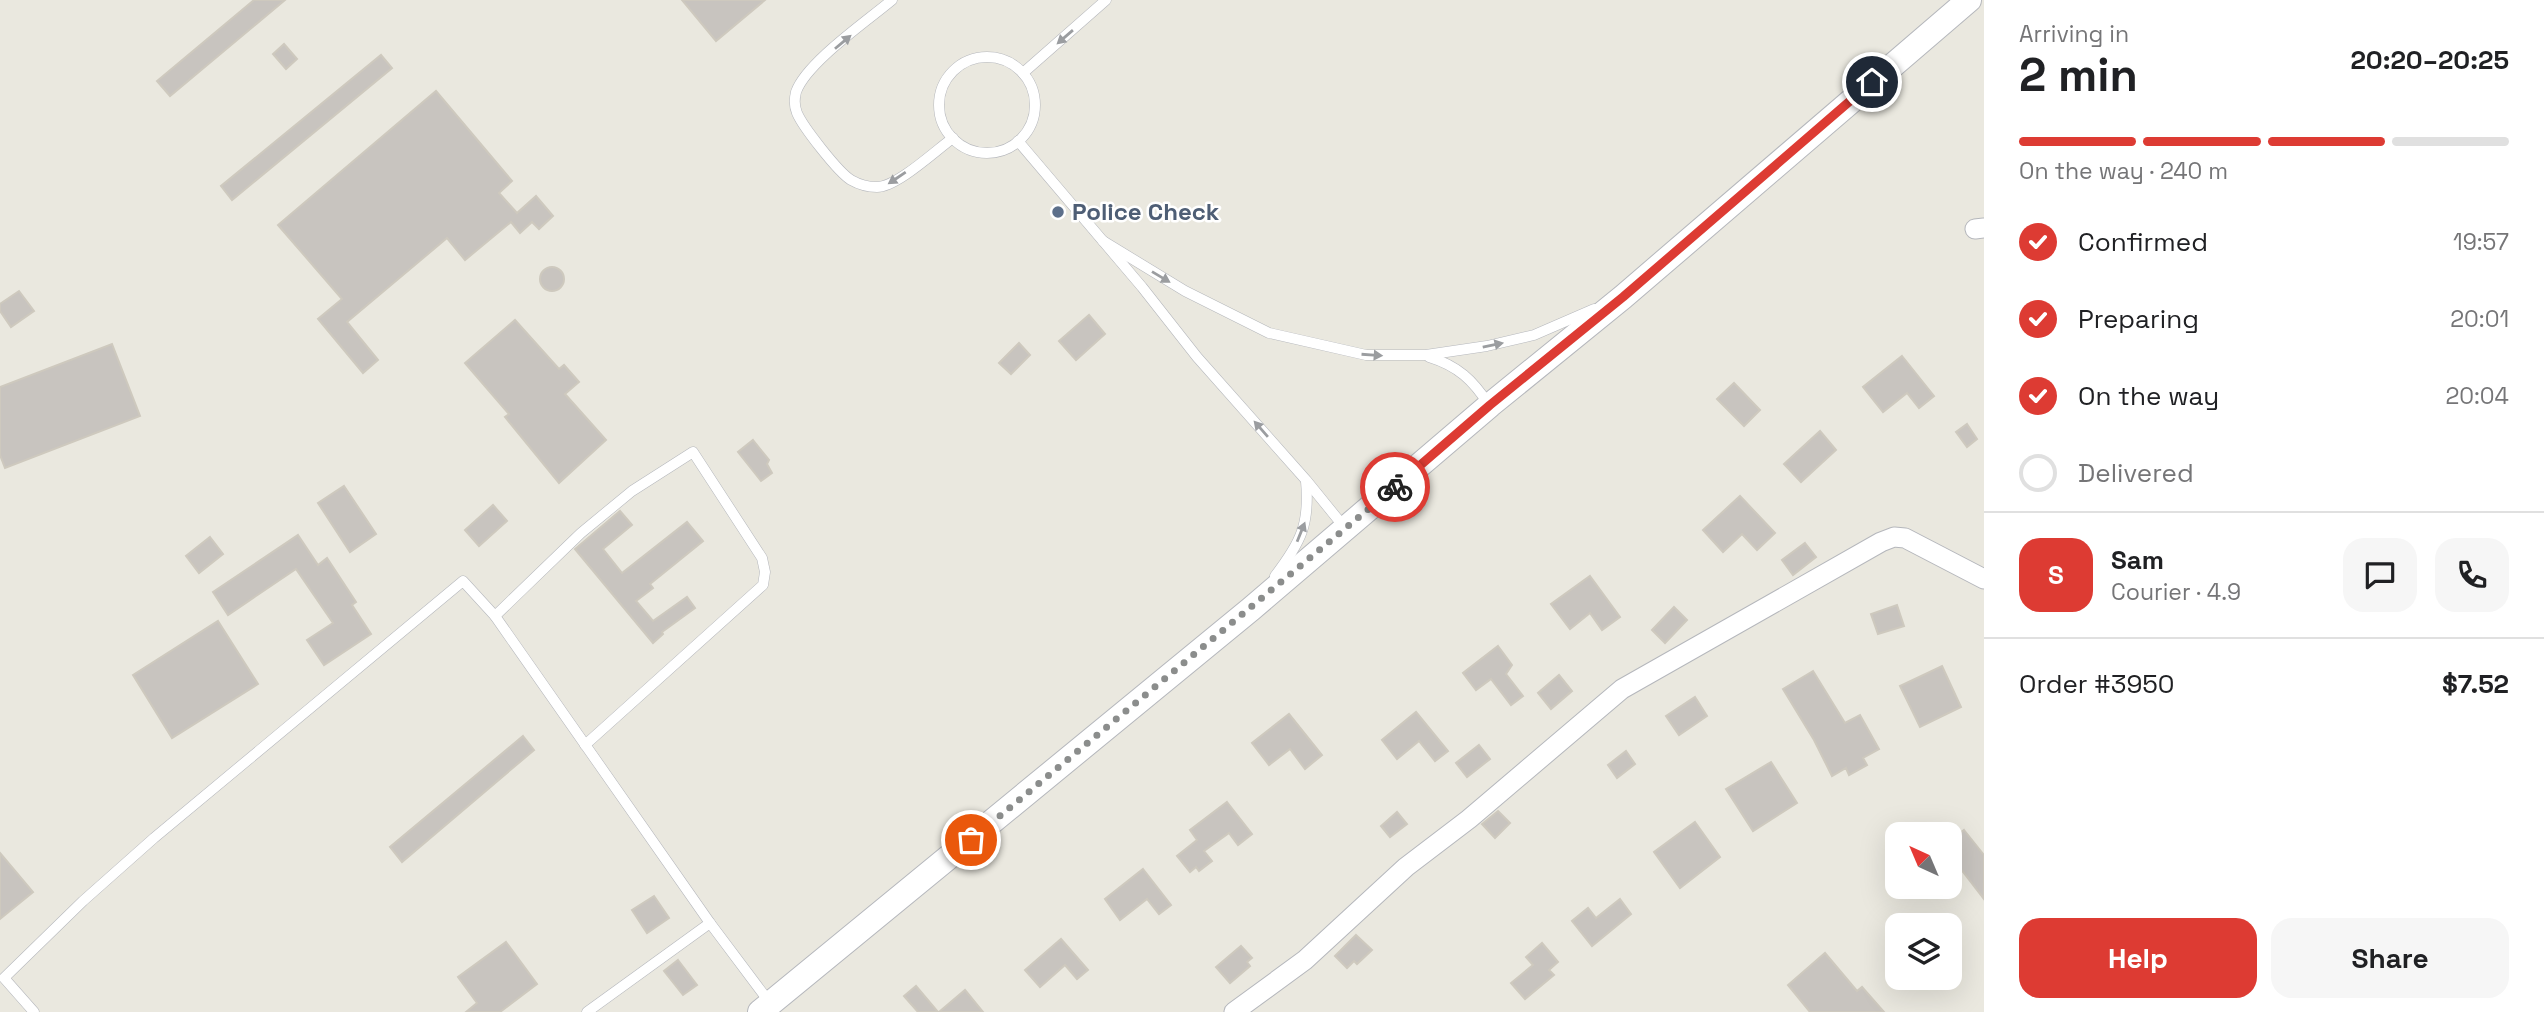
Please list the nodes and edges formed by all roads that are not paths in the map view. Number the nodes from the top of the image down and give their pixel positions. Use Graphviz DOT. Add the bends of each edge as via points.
graph roads {
  1 [pos="892,0"];
  2 [pos="1106,0"];
  3 [pos="1969,0"];
  4 [pos="1023,73"];
  5 [pos="953,138"];
  6 [pos="1018,141"];
  7 [pos="1103,241"];
  8 [pos="1623,297"];
  9 [pos="1426,355"];
  10 [pos="1490,405"];
  11 [pos="1306,480"];
  12 [pos="1346,529"];
  13 [pos="1984,579"];
  14 [pos="1251,609"];
  15 [pos="495,616"];
  16 [pos="585,745"];
  17 [pos="710,923"];
  18 [pos="2,980"];
  19 [pos="765,1008"];
  20 [pos="34,1012"];
  21 [pos="587,1012"];
  22 [pos="1234,1012"];
  5 -- 1 [label="lane, one-way" via="891,184 865,186 838,167 797,115 796,92 810,69"];
  2 -- 4 [label="lane, one-way"];
  3 -- 8 [label="street"];
  4 -- 5 [label="lane" via="994,57 962,64 949,76 939,107"];
  4 -- 6 [label="lane" via="1035,100 1034,116"];
  5 -- 6 [label="lane" via="985,153"];
  6 -- 7 [label="lane"];
  7 -- 9 [label="lane, one-way" via="1185,291 1269,333 1366,355"];
  11 -- 7 [label="lane, one-way"];
  9 -- 8 [label="lane, one-way" via="1534,335"];
  8 -- 10 [label="street"];
  9 -- 10 [label="lane" via="1463,372"];
  10 -- 12 [label="street"];
  11 -- 12 [label="lane"];
  14 -- 11 [label="lane, one-way" via="1296,545 1309,507"];
  12 -- 14 [label="street"];
  13 -- 22 [label="street" via="1905,538 1894,537 1702,642 1598,707 1406,867 1306,960"];
  14 -- 19 [label="street"];
  15 -- 16 [label="lane"];
  15 -- 16 [label="lane" via="581,533 693,452 762,558 763,585"];
  15 -- 18 [label="lane" via="463,581 153,838"];
  16 -- 17 [label="lane"];
  17 -- 19 [label="lane"];
  17 -- 21 [label="lane"];
  18 -- 20 [label="lane"];
}
